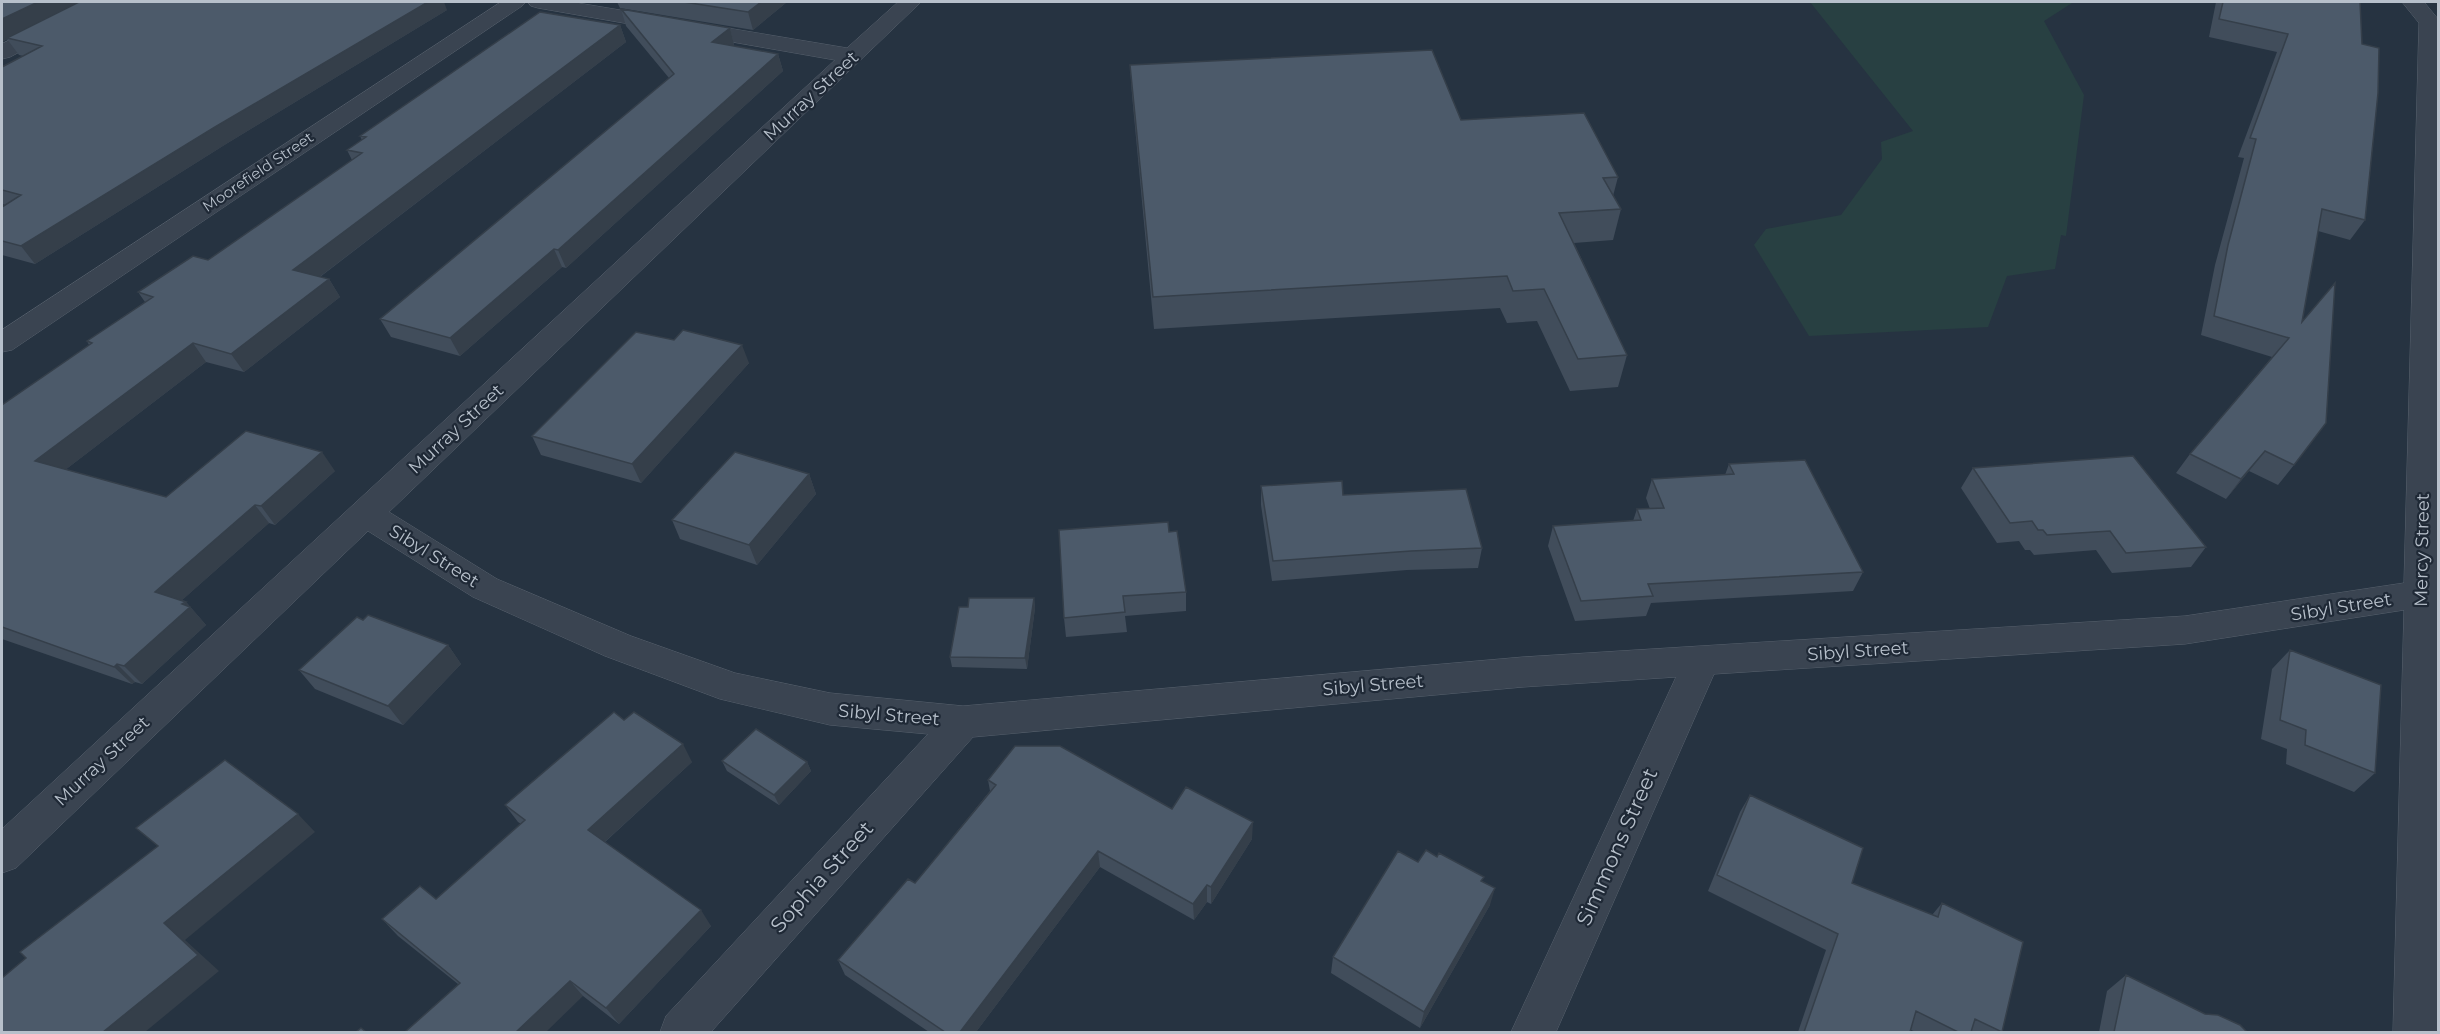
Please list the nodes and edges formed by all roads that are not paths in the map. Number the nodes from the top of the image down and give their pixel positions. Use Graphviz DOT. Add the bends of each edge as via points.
graph roads {
  1 [pos="100,2"];
  2 [pos="515,2"];
  3 [pos="538,2"];
  4 [pos="910,2"];
  5 [pos="2413,2"];
  6 [pos="2,52"];
  7 [pos="853,57"];
  8 [pos="2,343"];
  9 [pos="366,514"];
  10 [pos="2430,597"];
  11 [pos="1702,661"];
  12 [pos="963,722"];
  13 [pos="2,855"];
  14 [pos="682,1032"];
  15 [pos="1533,1032"];
  16 [pos="2415,1032"];
  1 -- 6 [label="street"];
  2 -- 8 [label="street, Moorefield Street"];
  3 -- 7 [label="street"];
  4 -- 7 [label="street, Murray Street"];
  5 -- 10 [label="street, Mercy Street" via="2430,22"];
  7 -- 9 [label="street, Murray Street"];
  9 -- 12 [label="street, Sibyl Street" via="485,588 618,646 734,688 830,709"];
  9 -- 13 [label="street, Murray Street"];
  10 -- 11 [label="street, Sibyl Street" via="2185,630"];
  10 -- 16 [label="street, Mercy Street"];
  11 -- 12 [label="street, Sibyl Street" via="1524,672"];
  11 -- 15 [label="street, Simmons Street"];
  12 -- 14 [label="street, Sophia Street"];
}
